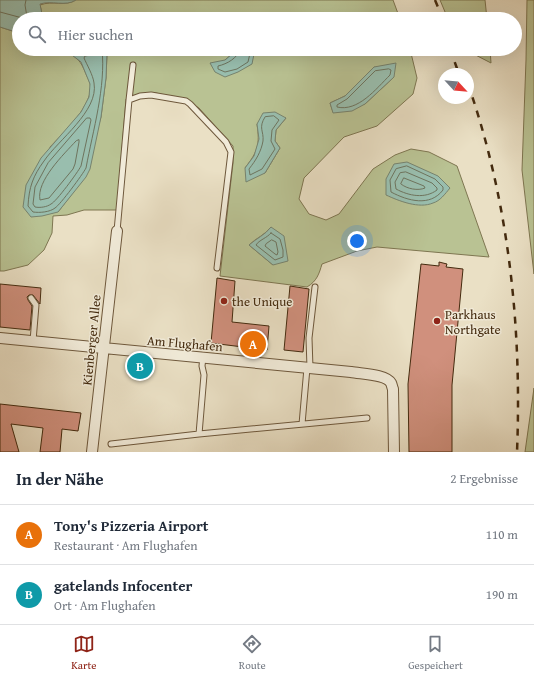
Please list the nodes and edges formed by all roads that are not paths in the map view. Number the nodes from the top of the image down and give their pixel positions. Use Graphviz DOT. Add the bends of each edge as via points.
graph roads {
  1 [pos="133,65"];
  2 [pos="129,100"];
  3 [pos="117,231"];
  4 [pos="217,268"];
  5 [pos="315,287"];
  6 [pos="31,298"];
  7 [pos="0,338"];
  8 [pos="33,341"];
  9 [pos="103,348"];
  10 [pos="203,357"];
  11 [pos="308,368"];
  12 [pos="367,418"];
  13 [pos="302,424"];
  14 [pos="199,434"];
  15 [pos="111,444"];
  16 [pos="92,452"];
  17 [pos="394,452"];
  1 -- 2 [label="lane"];
  2 -- 3 [label="lane"];
  2 -- 4 [label="lane" via="151,95 186,101 229,147 231,152"];
  3 -- 9 [label="street, Kienberger Allee"];
  5 -- 11 [label="lane"];
  6 -- 8 [label="lane" via="36,305"];
  7 -- 8 [label="street, Am Flughafen"];
  8 -- 9 [label="street, Am Flughafen"];
  9 -- 10 [label="street, Am Flughafen"];
  9 -- 16 [label="street, Kienberger Allee"];
  10 -- 11 [label="street, Am Flughafen"];
  10 -- 14 [label="lane"];
  11 -- 13 [label="lane"];
  11 -- 17 [label="street, Am Flughafen" via="387,379 393,389"];
  12 -- 13 [label="lane"];
  13 -- 14 [label="lane"];
  14 -- 15 [label="lane"];
}
